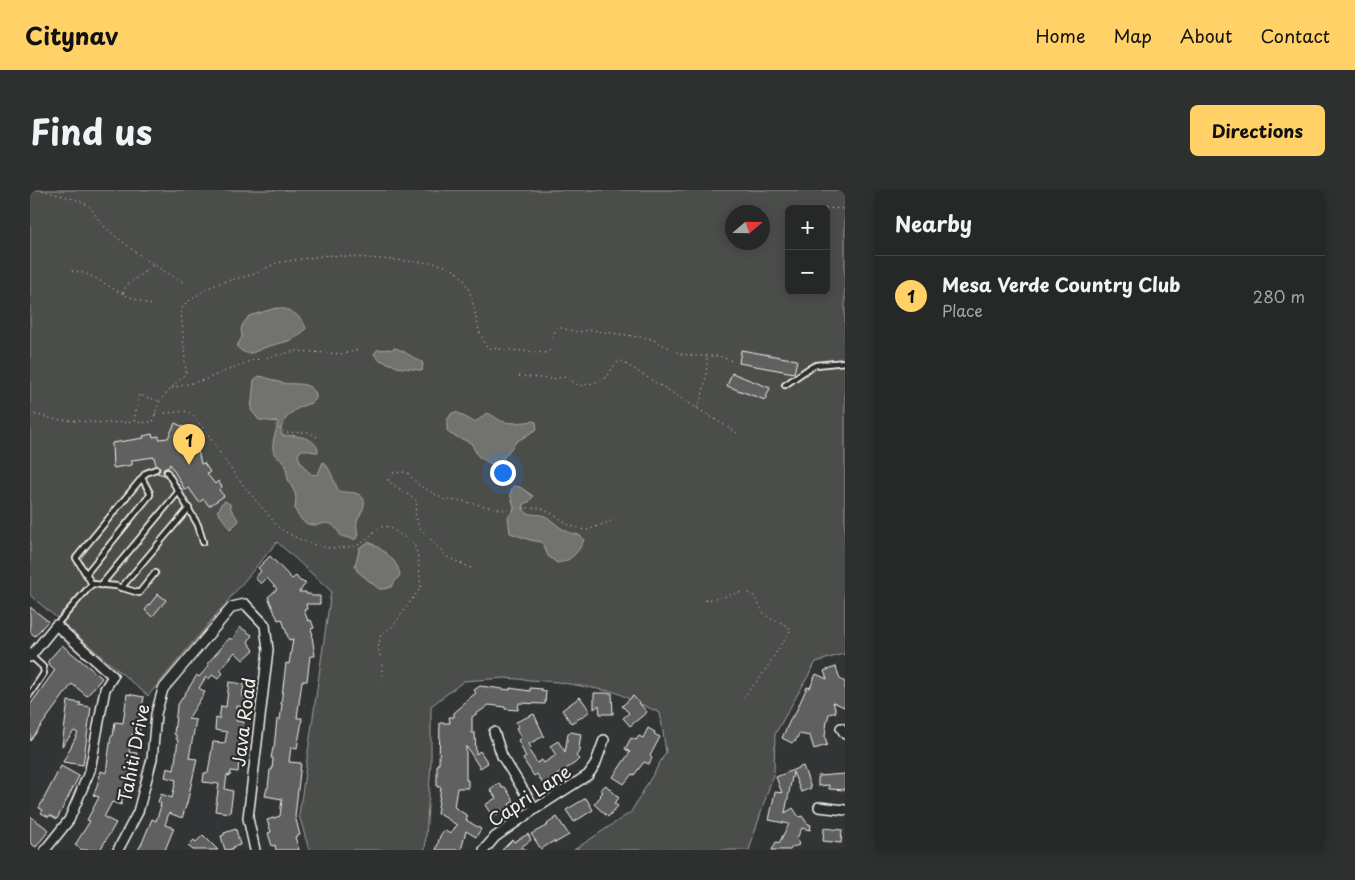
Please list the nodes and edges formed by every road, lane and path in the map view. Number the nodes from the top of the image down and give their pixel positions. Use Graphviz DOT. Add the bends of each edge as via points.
graph roads {
  1 [pos="42,190"];
  2 [pos="830,208"];
  3 [pos="845,209"];
  4 [pos="153,265"];
  5 [pos="72,271"];
  6 [pos="183,282"];
  7 [pos="123,293"];
  8 [pos="152,305"];
  9 [pos="359,350"];
  10 [pos="706,355"];
  11 [pos="732,361"];
  12 [pos="845,362"];
  13 [pos="519,376"];
  14 [pos="785,385"];
  15 [pos="171,388"];
  16 [pos="160,401"];
  17 [pos="697,408"];
  18 [pos="30,413"];
  19 [pos="155,414"];
  20 [pos="134,422"];
  21 [pos="275,425"];
  22 [pos="737,433"];
  23 [pos="317,437"];
  24 [pos="156,469"];
  25 [pos="167,472"];
  26 [pos="142,478"];
  27 [pos="179,491"];
  28 [pos="188,508"];
  29 [pos="611,521"];
  30 [pos="203,542"];
  31 [pos="471,568"];
  32 [pos="156,573"];
  33 [pos="86,574"];
  34 [pos="92,584"];
  35 [pos="101,585"];
  36 [pos="121,588"];
  37 [pos="704,600"];
  38 [pos="246,604"];
  39 [pos="56,626"];
  40 [pos="30,656"];
  41 [pos="382,680"];
  42 [pos="30,694"];
  43 [pos="742,699"];
  44 [pos="494,732"];
  45 [pos="604,740"];
  46 [pos="819,807"];
  47 [pos="535,809"];
  48 [pos="845,810"];
  49 [pos="45,850"];
  50 [pos="118,850"];
  51 [pos="255,850"];
  52 [pos="484,850"];
  1 -- 4 [label="path" via="86,204 108,230"];
  2 -- 3 [label="path"];
  4 -- 6 [label="path"];
  4 -- 7 [label="path" via="126,286"];
  5 -- 7 [label="path" via="91,275"];
  7 -- 8 [label="path"];
  9 -- 15 [label="path" via="342,354 296,351 250,361 204,380"];
  10 -- 11 [label="path"];
  10 -- 15 [label="path" via="681,354 652,339 557,327 552,348 546,353 487,348 467,287 460,275 449,267 434,263 328,255 276,263 255,274 208,288 186,303 180,310 186,373"];
  10 -- 17 [label="path" via="707,369"];
  12 -- 14 [label="lane" via="816,365"];
  13 -- 17 [label="path" via="566,377 579,386 603,380 621,361"];
  15 -- 16 [label="path"];
  16 -- 19 [label="path"];
  16 -- 20 [label="path" via="139,395"];
  17 -- 22 [label="path"];
  18 -- 20 [label="path" via="103,423"];
  19 -- 20 [label="path" via="153,422"];
  19 -- 41 [label="path" via="188,411 197,419 244,488 281,530 324,547 351,547 364,542 376,529 385,526 414,544 421,587 393,626 381,635 378,648"];
  21 -- 23 [label="path" via="285,433 302,431"];
  24 -- 26 [label="lane"];
  25 -- 27 [label="lane"];
  26 -- 33 [label="lane" via="150,496"];
  26 -- 33 [label="lane" via="76,558"];
  27 -- 28 [label="lane"];
  27 -- 35 [label="lane"];
  28 -- 30 [label="lane"];
  28 -- 36 [label="lane"];
  29 -- 31 [label="path" via="584,530 541,508 495,509 445,500 417,484 405,472 388,477 388,481 417,500 415,513 419,527 446,557"];
  32 -- 36 [label="lane" via="139,593"];
  33 -- 34 [label="lane"];
  34 -- 35 [label="lane"];
  34 -- 39 [label="lane"];
  35 -- 36 [label="lane"];
  37 -- 43 [label="path" via="747,592 753,595 765,615 791,629 760,678"];
  38 -- 50 [label="street, Tahiti Drive" via="232,607 163,689 156,714 152,759 138,812"];
  38 -- 51 [label="street, Java Road" via="265,625 268,650 248,818"];
  39 -- 40 [label="street"];
  39 -- 49 [label="street" via="113,676 105,689 90,770 69,820"];
  40 -- 42 [label="lane" via="43,667 44,673"];
  44 -- 47 [label="street" via="502,756"];
  45 -- 47 [label="street, Capri Lane" via="588,775"];
  46 -- 48 [label="street"];
  47 -- 52 [label="street, Capri Lane" via="495,837"];
}
